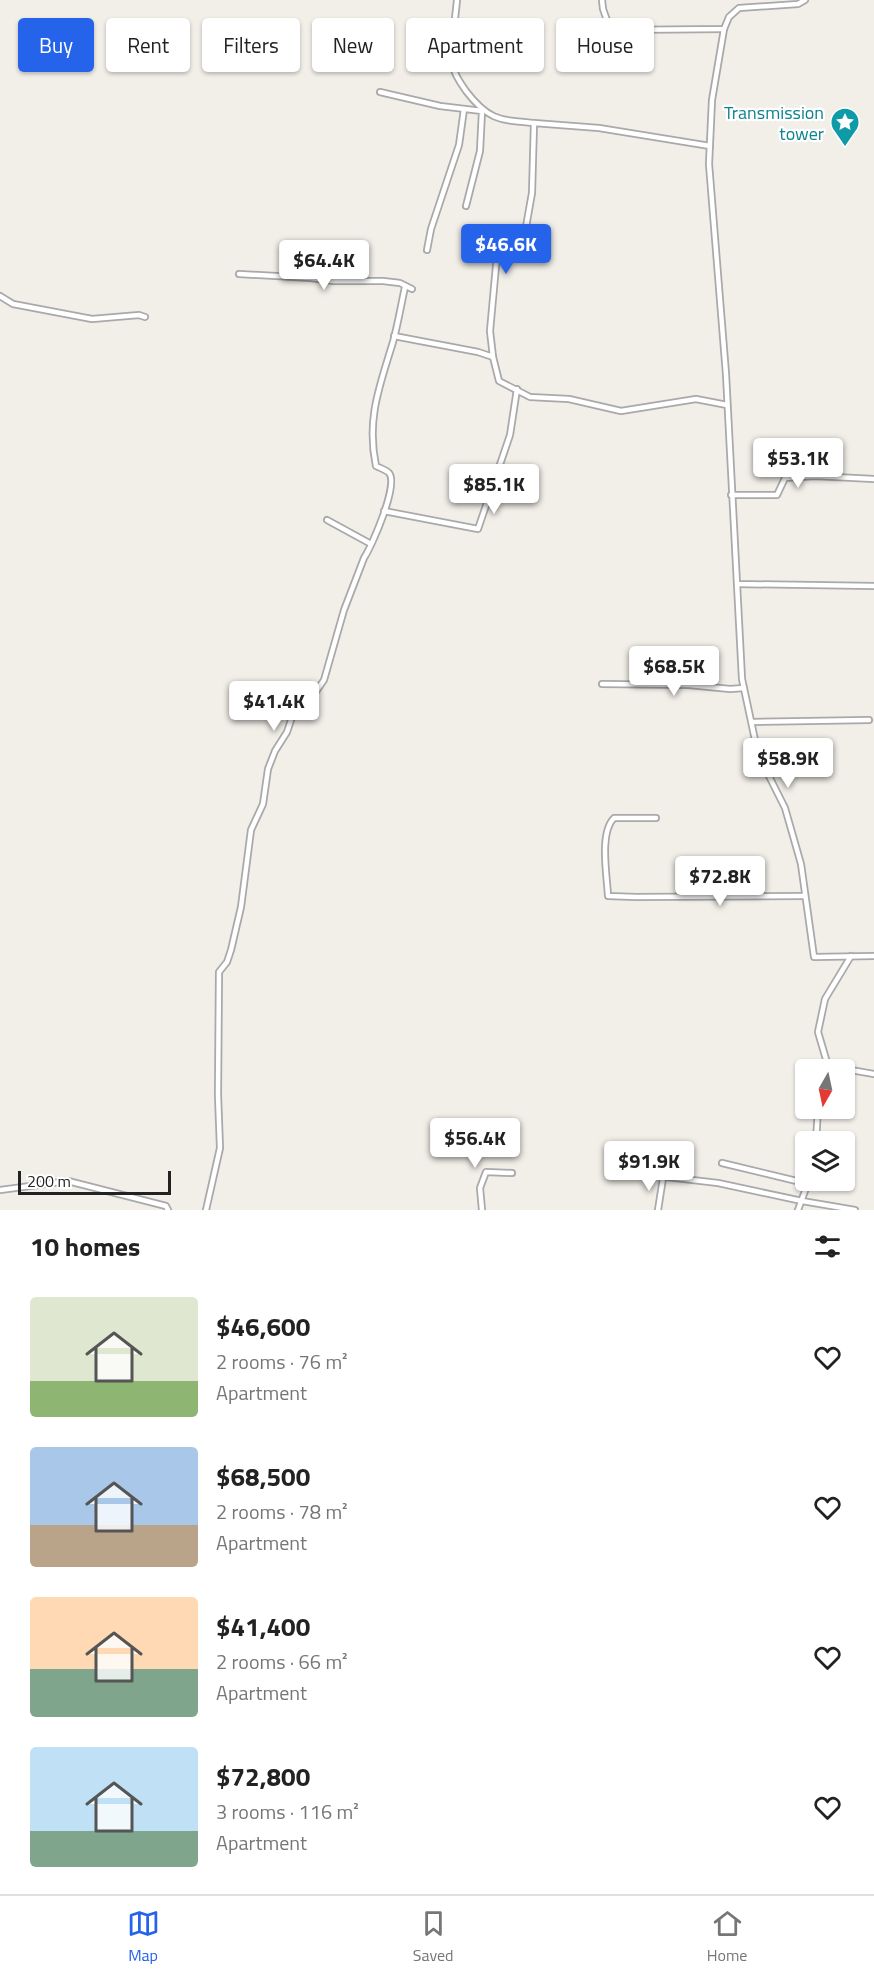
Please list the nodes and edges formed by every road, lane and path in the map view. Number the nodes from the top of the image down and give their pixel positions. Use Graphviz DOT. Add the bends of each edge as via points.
graph roads {
  1 [pos="457,0"];
  2 [pos="602,0"];
  3 [pos="804,0"];
  4 [pos="724,29"];
  5 [pos="380,92"];
  6 [pos="464,109"];
  7 [pos="534,123"];
  8 [pos="710,146"];
  9 [pos="466,206"];
  10 [pos="428,250"];
  11 [pos="239,274"];
  12 [pos="405,287"];
  13 [pos="412,289"];
  14 [pos="0,296"];
  15 [pos="145,317"];
  16 [pos="394,336"];
  17 [pos="493,357"];
  18 [pos="517,389"];
  19 [pos="727,405"];
  20 [pos="874,479"];
  21 [pos="731,495"];
  22 [pos="384,511"];
  23 [pos="327,520"];
  24 [pos="371,544"];
  25 [pos="737,584"];
  26 [pos="874,586"];
  27 [pos="603,684"];
  28 [pos="744,688"];
  29 [pos="869,720"];
  30 [pos="752,722"];
  31 [pos="656,818"];
  32 [pos="804,896"];
  33 [pos="851,956"];
  34 [pos="874,956"];
  35 [pos="825,1059"];
  36 [pos="855,1072"];
  37 [pos="874,1074"];
  38 [pos="722,1163"];
  39 [pos="624,1172"];
  40 [pos="512,1173"];
  41 [pos="663,1178"];
  42 [pos="795,1179"];
  43 [pos="0,1190"];
  44 [pos="806,1191"];
  45 [pos="802,1201"];
  46 [pos="206,1209"];
  47 [pos="168,1210"];
  48 [pos="215,1210"];
  49 [pos="482,1210"];
  50 [pos="658,1210"];
  51 [pos="798,1210"];
  52 [pos="855,1210"];
  1 -- 7 [label="street" via="453,68 463,88 482,111 507,121"];
  2 -- 4 [label="street" via="609,26 618,30"];
  3 -- 4 [label="street" via="798,4 739,8"];
  4 -- 8 [label="street" via="712,100"];
  5 -- 6 [label="street"];
  6 -- 9 [label="street" via="482,111 480,151"];
  6 -- 10 [label="street" via="459,144 431,229"];
  7 -- 8 [label="street" via="599,128"];
  7 -- 17 [label="street" via="532,194 521,255 497,255 490,331"];
  8 -- 19 [label="street"];
  11 -- 12 [label="street" via="383,281"];
  12 -- 13 [label="street"];
  12 -- 16 [label="street"];
  14 -- 15 [label="street" via="13,304 92,319"];
  16 -- 17 [label="street"];
  16 -- 22 [label="street" via="374,405 376,466 389,473 392,481"];
  17 -- 18 [label="street" via="499,381"];
  18 -- 19 [label="street" via="530,397 569,399 621,411 696,399"];
  18 -- 22 [label="street" via="510,435 478,529"];
  19 -- 21 [label="street"];
  20 -- 21 [label="street" via="785,478 777,495"];
  21 -- 25 [label="street"];
  22 -- 24 [label="street"];
  23 -- 24 [label="street"];
  24 -- 46 [label="street" via="345,610 324,680 315,693 304,694 297,702 268,769 262,804 251,830 241,906 231,950 219,972 220,1148"];
  25 -- 26 [label="street"];
  25 -- 28 [label="street"];
  27 -- 28 [label="street"];
  28 -- 30 [label="street"];
  29 -- 30 [label="street"];
  30 -- 32 [label="street" via="758,754 786,808 801,864"];
  31 -- 32 [label="street" via="614,818 607,827 608,896"];
  32 -- 33 [label="street" via="814,957"];
  33 -- 34 [label="street"];
  33 -- 35 [label="street" via="825,999 818,1032"];
  36 -- 37 [label="street"];
  38 -- 42 [label="street"];
  39 -- 41 [label="street"];
  40 -- 49 [label="street" via="486,1172 480,1188"];
  41 -- 45 [label="street" via="718,1183"];
  41 -- 50 [label="street"];
  43 -- 47 [label="street" via="68,1181 166,1206"];
  44 -- 45 [label="street"];
  45 -- 51 [label="street"];
  45 -- 52 [label="street"];
  46 -- 48 [label="street"];
}
